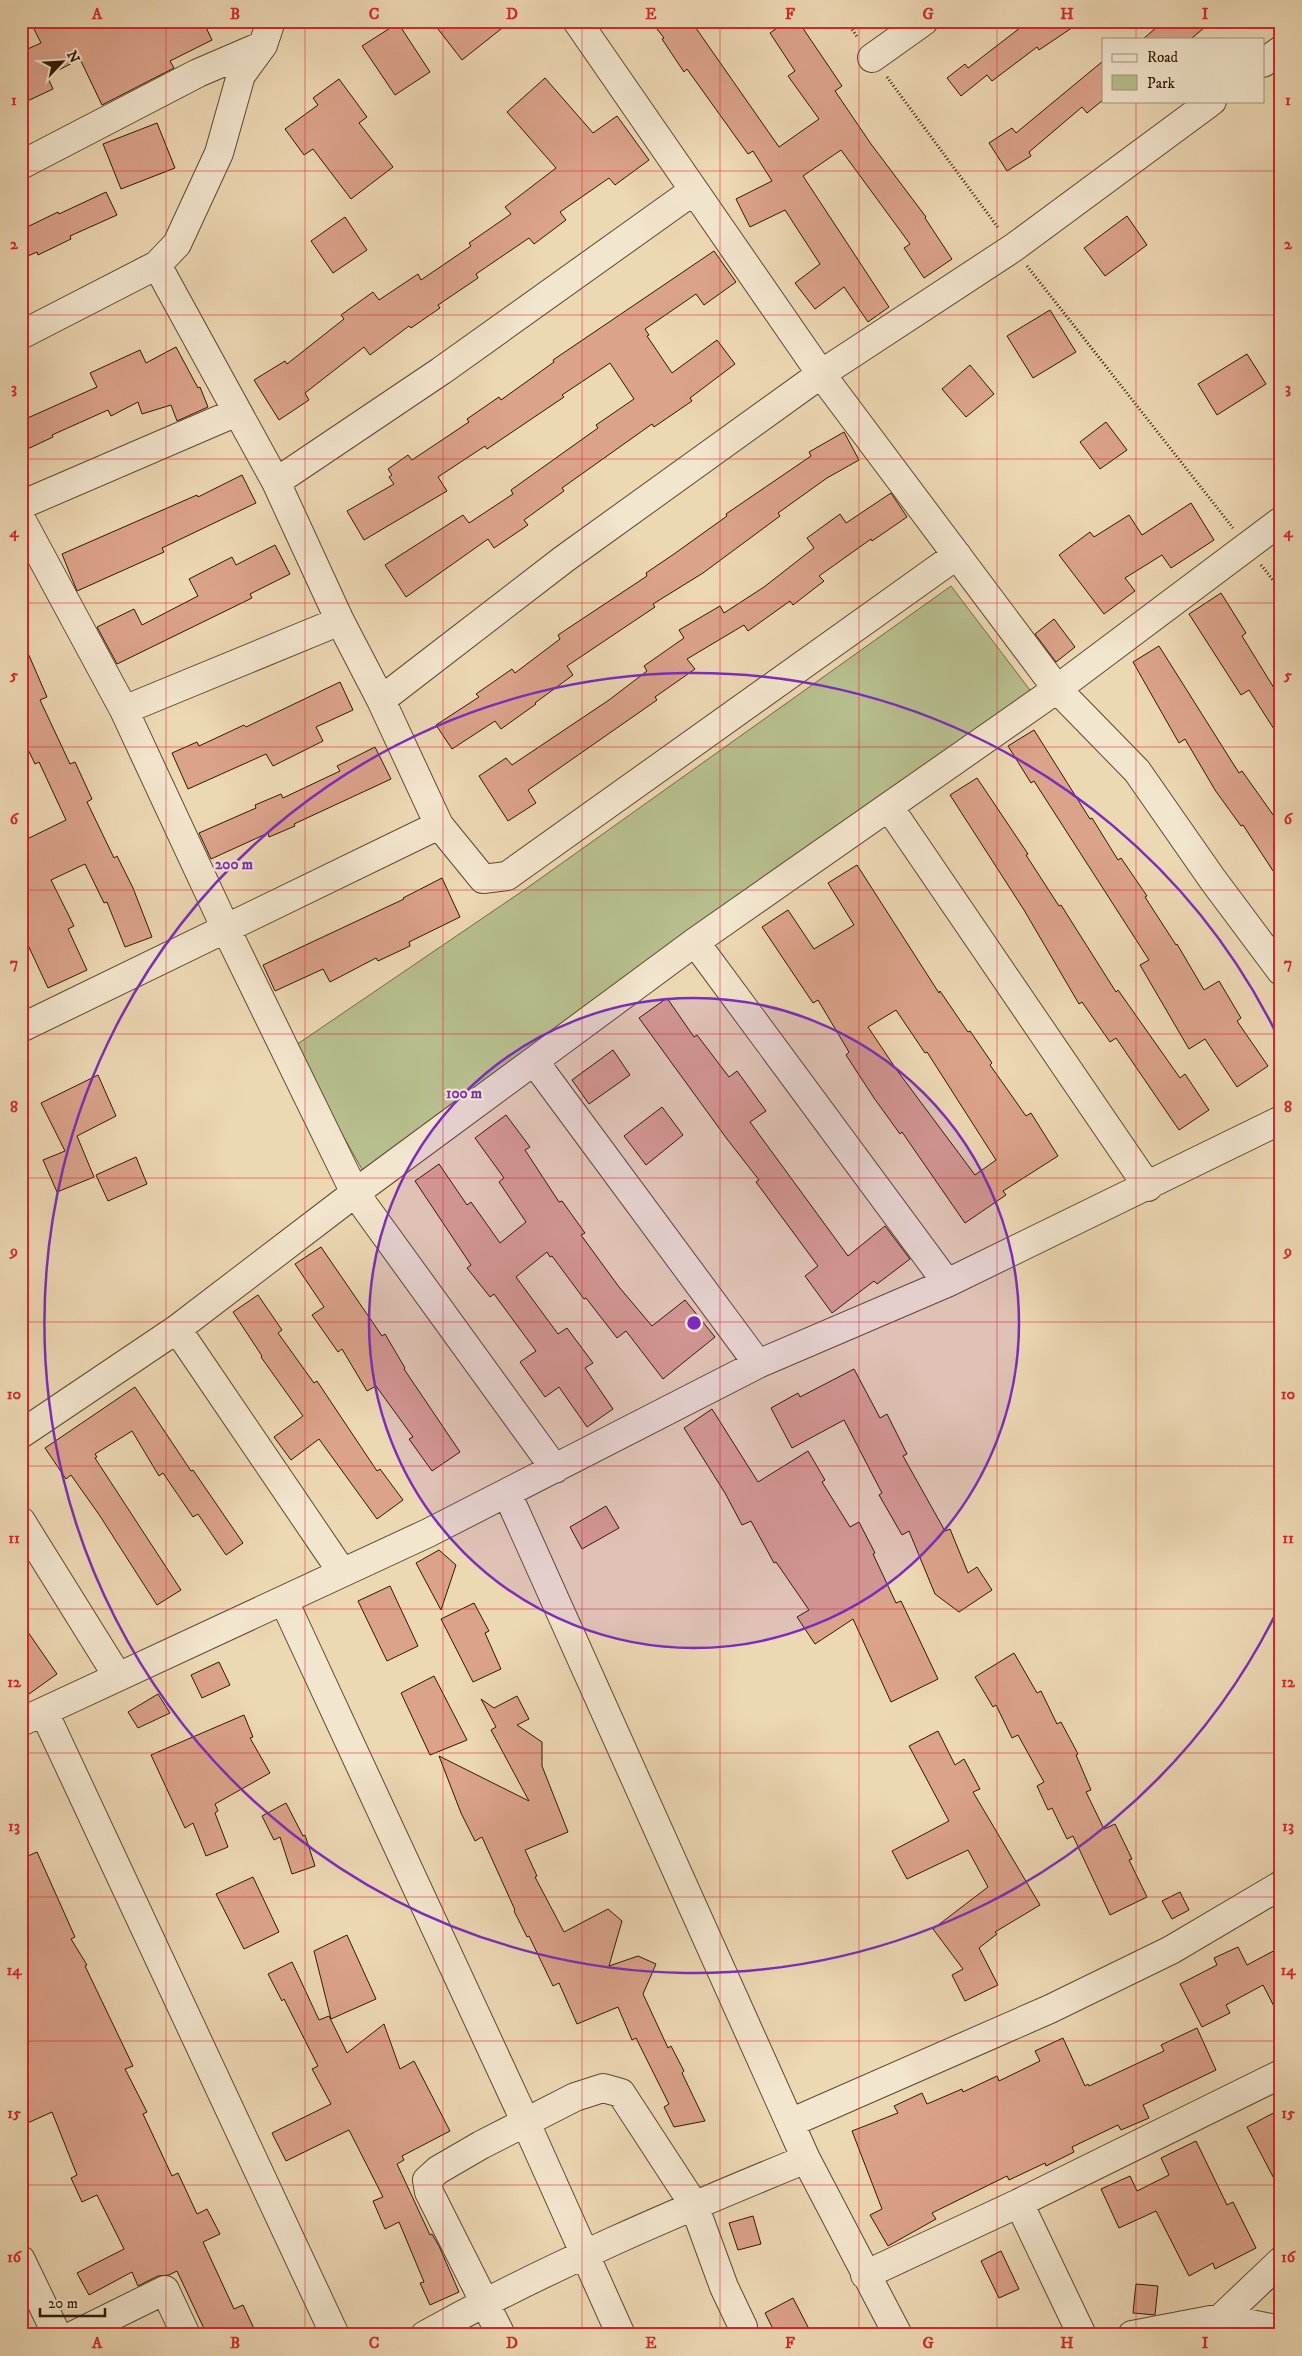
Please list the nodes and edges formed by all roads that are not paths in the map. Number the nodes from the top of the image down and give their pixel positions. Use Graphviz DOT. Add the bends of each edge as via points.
graph roads {
  1 [pos="577,21"];
  2 [pos="924,21"];
  3 [pos="267,33"];
  4 [pos="1281,50"];
  5 [pos="872,58"];
  6 [pos="1264,62"];
  7 [pos="1211,102"];
  8 [pos="21,165"];
  9 [pos="693,191"];
  10 [pos="157,265"];
  11 [pos="21,335"];
  12 [pos="821,374"];
  13 [pos="237,412"];
  14 [pos="276,482"];
  15 [pos="21,505"];
  16 [pos="21,519"];
  17 [pos="1281,521"];
  18 [pos="957,555"];
  19 [pos="340,621"];
  20 [pos="1056,689"];
  21 [pos="382,700"];
  22 [pos="124,710"];
  23 [pos="889,807"];
  24 [pos="439,825"];
  25 [pos="226,929"];
  26 [pos="695,942"];
  27 [pos="1281,971"];
  28 [pos="21,1028"];
  29 [pos="534,1060"];
  30 [pos="1281,1120"];
  31 [pos="1148,1187"];
  32 [pos="355,1192"];
  33 [pos="947,1283"];
  34 [pos="177,1329"];
  35 [pos="758,1364"];
  36 [pos="21,1434"];
  37 [pos="555,1469"];
  38 [pos="507,1493"];
  39 [pos="21,1521"];
  40 [pos="342,1572"];
  41 [pos="284,1601"];
  42 [pos="118,1677"];
  43 [pos="33,1717"];
  44 [pos="1281,1885"];
  45 [pos="1281,2074"];
  46 [pos="790,2123"];
  47 [pos="526,2124"];
  48 [pos="806,2159"];
  49 [pos="1019,2203"];
  50 [pos="694,2205"];
  51 [pos="586,2256"];
  52 [pos="21,2260"];
  53 [pos="1281,2261"];
  54 [pos="864,2275"];
  55 [pos="484,2302"];
  56 [pos="1220,2318"];
  57 [pos="1281,2330"];
  58 [pos="57,2335"];
  59 [pos="74,2335"];
  60 [pos="186,2335"];
  61 [pos="335,2335"];
  62 [pos="425,2335"];
  63 [pos="502,2335"];
  64 [pos="621,2335"];
  65 [pos="742,2335"];
  66 [pos="898,2335"];
  67 [pos="1082,2335"];
  68 [pos="1132,2335"];
  1 -- 9 [label="street"];
  2 -- 5 [label="street"];
  3 -- 8 [label="street" via="198,73"];
  3 -- 10 [label="street" via="241,74 219,153 177,244"];
  4 -- 6 [label="street"];
  7 -- 12 [label="street" via="1013,248"];
  9 -- 12 [label="street"];
  9 -- 14 [label="street" via="440,371"];
  10 -- 11 [label="street"];
  10 -- 13 [label="street"];
  12 -- 18 [label="street"];
  12 -- 21 [label="street" via="564,559"];
  13 -- 14 [label="street"];
  13 -- 15 [label="street"];
  14 -- 19 [label="street"];
  16 -- 22 [label="street"];
  17 -- 20 [label="street"];
  18 -- 20 [label="street"];
  18 -- 24 [label="street" via="508,876 484,879"];
  19 -- 21 [label="street"];
  19 -- 22 [label="street"];
  20 -- 23 [label="street"];
  20 -- 27 [label="street" via="1137,770"];
  21 -- 24 [label="street"];
  22 -- 25 [label="street"];
  23 -- 26 [label="street"];
  23 -- 31 [label="street"];
  24 -- 25 [label="street"];
  25 -- 28 [label="street"];
  25 -- 32 [label="street"];
  26 -- 29 [label="street"];
  26 -- 33 [label="street"];
  29 -- 32 [label="street"];
  29 -- 35 [label="street"];
  30 -- 31 [label="street"];
  31 -- 33 [label="street"];
  32 -- 34 [label="street"];
  32 -- 37 [label="street"];
  33 -- 35 [label="street"];
  34 -- 36 [label="street"];
  34 -- 40 [label="street"];
  35 -- 37 [label="street"];
  37 -- 38 [label="street"];
  38 -- 40 [label="street"];
  38 -- 46 [label="street"];
  39 -- 42 [label="street"];
  40 -- 41 [label="street"];
  41 -- 42 [label="street"];
  41 -- 47 [label="street"];
  42 -- 43 [label="street"];
  43 -- 61 [label="street"];
  44 -- 46 [label="street" via="1171,1950 1050,2009"];
  45 -- 49 [label="street"];
  46 -- 48 [label="street"];
  47 -- 50 [label="street" via="575,2097 603,2088 621,2093"];
  47 -- 51 [label="street"];
  47 -- 55 [label="street" via="472,2150 427,2180 429,2192"];
  48 -- 50 [label="street"];
  48 -- 54 [label="street"];
  49 -- 54 [label="street"];
  49 -- 67 [label="street"];
  50 -- 51 [label="street"];
  50 -- 65 [label="street" via="724,2287 743,2327"];
  51 -- 55 [label="street"];
  51 -- 64 [label="street"];
  52 -- 58 [label="street"];
  53 -- 56 [label="street"];
  54 -- 66 [label="street"];
  55 -- 62 [label="street"];
  55 -- 63 [label="street"];
  56 -- 57 [label="street"];
  56 -- 68 [label="street"];
  59 -- 60 [label="street" via="165,2290"];
}
